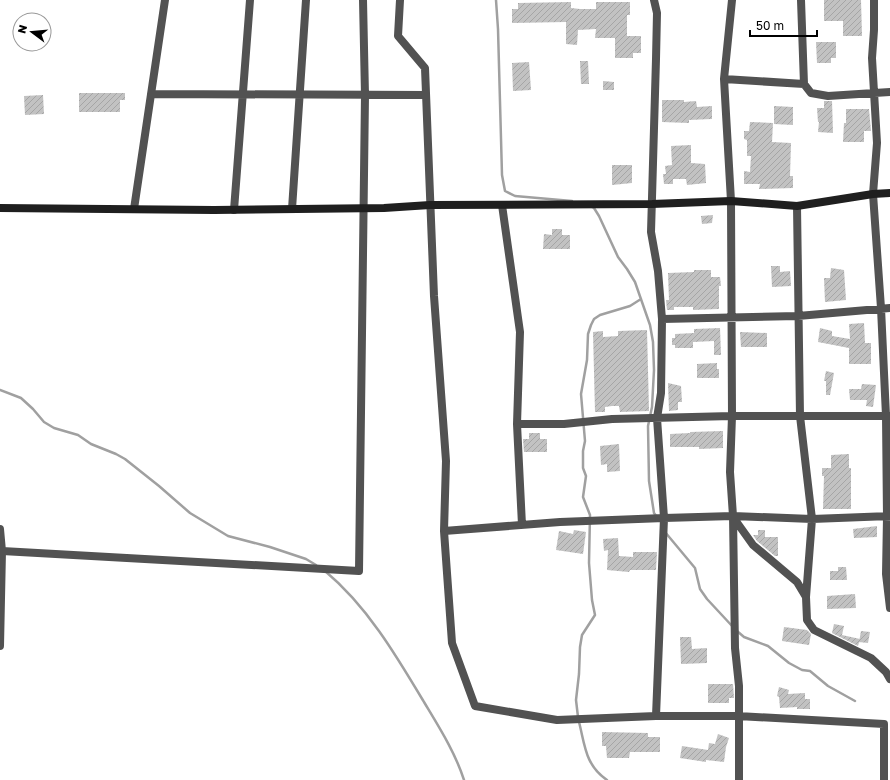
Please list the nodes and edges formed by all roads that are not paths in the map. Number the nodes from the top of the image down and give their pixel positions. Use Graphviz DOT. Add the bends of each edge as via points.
graph roads {
  1 [pos="165,0"];
  2 [pos="250,0"];
  3 [pos="306,0"];
  4 [pos="363,0"];
  5 [pos="400,0"];
  6 [pos="654,0"];
  7 [pos="732,0"];
  8 [pos="801,0"];
  9 [pos="874,0"];
  10 [pos="724,79"];
  11 [pos="804,84"];
  12 [pos="890,92"];
  13 [pos="874,93"];
  14 [pos="151,94"];
  15 [pos="242,94"];
  16 [pos="299,94"];
  17 [pos="365,95"];
  18 [pos="426,95"];
  19 [pos="890,193"];
  20 [pos="873,194"];
  21 [pos="731,201"];
  22 [pos="652,204"];
  23 [pos="502,205"];
  24 [pos="430,206"];
  25 [pos="797,206"];
  26 [pos="0,208"];
  27 [pos="363,208"];
  28 [pos="134,209"];
  29 [pos="292,209"];
  30 [pos="234,210"];
  31 [pos="881,308"];
  32 [pos="890,308"];
  33 [pos="798,316"];
  34 [pos="662,319"];
  35 [pos="732,319"];
  36 [pos="732,416"];
  37 [pos="800,416"];
  38 [pos="888,416"];
  39 [pos="657,418"];
  40 [pos="517,424"];
  41 [pos="733,516"];
  42 [pos="889,517"];
  43 [pos="664,518"];
  44 [pos="812,519"];
  45 [pos="522,525"];
  46 [pos="0,529"];
  47 [pos="444,531"];
  48 [pos="2,551"];
  49 [pos="806,597"];
  50 [pos="890,608"];
  51 [pos="0,646"];
  52 [pos="890,679"];
  53 [pos="656,716"];
  54 [pos="738,716"];
  55 [pos="738,780"];
  56 [pos="884,780"];
  1 -- 14 [label="street"];
  2 -- 15 [label="street"];
  3 -- 16 [label="street"];
  4 -- 17 [label="street"];
  5 -- 18 [label="street" via="398,36 425,68"];
  6 -- 22 [label="street" via="657,13 657,51"];
  7 -- 10 [label="street"];
  8 -- 11 [label="street"];
  9 -- 13 [label="street"];
  10 -- 11 [label="street"];
  10 -- 21 [label="street"];
  11 -- 13 [label="street" via="811,93 828,96"];
  12 -- 13 [label="street"];
  13 -- 20 [label="street" via="877,143"];
  14 -- 15 [label="street"];
  14 -- 28 [label="street"];
  15 -- 16 [label="street"];
  15 -- 30 [label="street"];
  16 -- 17 [label="street"];
  16 -- 29 [label="street"];
  17 -- 18 [label="street"];
  17 -- 27 [label="street"];
  18 -- 24 [label="street"];
  19 -- 20 [label="street"];
  20 -- 25 [label="street"];
  20 -- 31 [label="street"];
  21 -- 22 [label="street"];
  21 -- 25 [label="street"];
  21 -- 35 [label="street"];
  22 -- 23 [label="street"];
  22 -- 34 [label="street" via="651,232 658,271"];
  23 -- 24 [label="street"];
  23 -- 40 [label="street" via="520,332"];
  24 -- 27 [label="street"];
  24 -- 47 [label="street" via="446,461"];
  25 -- 33 [label="street"];
  26 -- 28 [label="street"];
  27 -- 29 [label="street"];
  27 -- 48 [label="street" via="359,571"];
  28 -- 30 [label="street"];
  29 -- 30 [label="street"];
  31 -- 32 [label="street"];
  31 -- 33 [label="street"];
  31 -- 38 [label="street"];
  33 -- 35 [label="street"];
  33 -- 37 [label="street"];
  34 -- 35 [label="street"];
  34 -- 39 [label="street" via="661,393"];
  35 -- 36 [label="street"];
  36 -- 37 [label="street"];
  36 -- 39 [label="street"];
  36 -- 41 [label="street" via="730,472"];
  37 -- 38 [label="street"];
  37 -- 44 [label="street"];
  38 -- 42 [label="street"];
  39 -- 40 [label="street" via="564,424"];
  39 -- 43 [label="street"];
  40 -- 45 [label="street"];
  41 -- 43 [label="street"];
  41 -- 44 [label="street"];
  41 -- 49 [label="street" via="753,545 797,582"];
  41 -- 54 [label="street"];
  42 -- 44 [label="street"];
  42 -- 50 [label="street" via="886,574"];
  43 -- 45 [label="street"];
  43 -- 53 [label="street"];
  44 -- 49 [label="street"];
  45 -- 47 [label="street"];
  46 -- 48 [label="street"];
  47 -- 53 [label="street" via="452,643 475,706 557,720"];
  48 -- 51 [label="street"];
  49 -- 52 [label="street" via="807,620 814,630 871,658"];
  53 -- 54 [label="street"];
  54 -- 55 [label="street"];
  54 -- 56 [label="street" via="884,724"];
}
